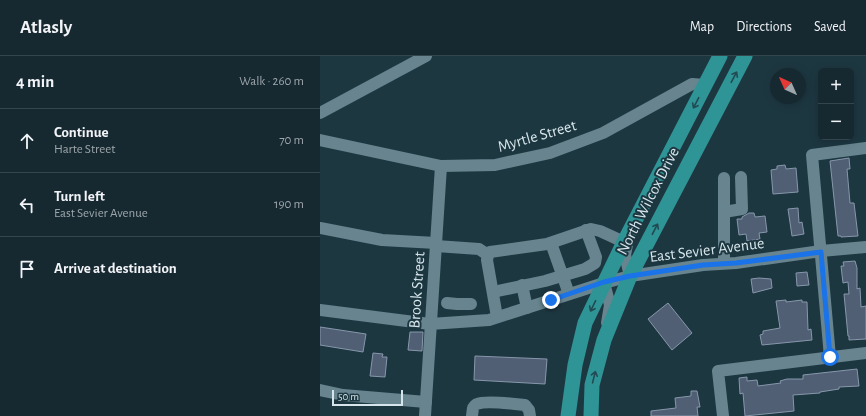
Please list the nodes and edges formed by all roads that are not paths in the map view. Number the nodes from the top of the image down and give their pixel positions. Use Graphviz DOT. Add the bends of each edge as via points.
graph roads {
  1 [pos="426,56"];
  2 [pos="720,56"];
  3 [pos="745,56"];
  4 [pos="705,85"];
  5 [pos="724,95"];
  6 [pos="320,113"];
  7 [pos="320,140"];
  8 [pos="866,148"];
  9 [pos="441,166"];
  10 [pos="741,176"];
  11 [pos="724,178"];
  12 [pos="724,212"];
  13 [pos="320,228"];
  14 [pos="586,230"];
  15 [pos="627,237"];
  16 [pos="551,243"];
  17 [pos="436,244"];
  18 [pos="866,247"];
  19 [pos="821,252"];
  20 [pos="488,255"];
  21 [pos="596,257"];
  22 [pos="614,263"];
  23 [pos="724,264"];
  24 [pos="582,270"];
  25 [pos="562,276"];
  26 [pos="630,276"];
  27 [pos="545,281"];
  28 [pos="604,282"];
  29 [pos="522,285"];
  30 [pos="588,288"];
  31 [pos="493,292"];
  32 [pos="569,294"];
  33 [pos="551,300"];
  34 [pos="471,304"];
  35 [pos="527,308"];
  36 [pos="320,310"];
  37 [pos="498,317"];
  38 [pos="458,322"];
  39 [pos="430,324"];
  40 [pos="604,340"];
  41 [pos="866,353"];
  42 [pos="830,357"];
  43 [pos="320,390"];
  44 [pos="426,402"];
  45 [pos="425,416"];
  46 [pos="472,416"];
  47 [pos="530,416"];
  48 [pos="568,416"];
  49 [pos="591,416"];
  50 [pos="723,416"];
  1 -- 6 [label="street"];
  2 -- 4 [label="main road, North Wilcox Drive"];
  5 -- 3 [label="main road, North Wilcox Drive, one-way"];
  4 -- 5 [label="main road"];
  4 -- 9 [label="street, Myrtle Street" via="692,84 603,133 550,153 495,165"];
  4 -- 15 [label="main road, North Wilcox Drive, one-way"];
  26 -- 5 [label="main road, North Wilcox Drive, one-way"];
  7 -- 9 [label="street, Myrtle Street"];
  8 -- 19 [label="street" via="812,155"];
  9 -- 17 [label="street, Brook Street"];
  10 -- 12 [label="street" via="742,209"];
  11 -- 12 [label="street"];
  12 -- 23 [label="street"];
  13 -- 17 [label="street" via="382,240"];
  14 -- 15 [label="street"];
  14 -- 16 [label="street"];
  14 -- 21 [label="street"];
  15 -- 22 [label="main road, North Wilcox Drive"];
  15 -- 26 [label="street" via="626,256"];
  16 -- 20 [label="street" via="490,252"];
  16 -- 25 [label="street"];
  17 -- 20 [label="street" via="480,249"];
  17 -- 39 [label="street, Brook Street"];
  18 -- 19 [label="street, East Sevier Avenue"];
  19 -- 23 [label="street, East Sevier Avenue"];
  19 -- 42 [label="street"];
  20 -- 31 [label="street"];
  21 -- 22 [label="street"];
  21 -- 24 [label="street" via="595,263"];
  22 -- 28 [label="main road, North Wilcox Drive"];
  23 -- 26 [label="street, East Sevier Avenue"];
  24 -- 25 [label="street"];
  24 -- 30 [label="street"];
  25 -- 27 [label="street"];
  25 -- 32 [label="street"];
  26 -- 28 [label="street, East Sevier Avenue"];
  26 -- 40 [label="main road, North Wilcox Drive"];
  27 -- 29 [label="street"];
  27 -- 33 [label="street"];
  28 -- 30 [label="street, East Sevier Avenue"];
  28 -- 40 [label="street" via="610,305"];
  28 -- 48 [label="main road, North Wilcox Drive, one-way" via="585,323 575,365"];
  29 -- 31 [label="street"];
  29 -- 35 [label="street"];
  30 -- 32 [label="street, East Sevier Avenue"];
  31 -- 37 [label="street"];
  32 -- 33 [label="street, East Sevier Avenue"];
  33 -- 35 [label="street, East Sevier Avenue"];
  34 -- 38 [label="street" via="452,304"];
  35 -- 37 [label="street, East Sevier Avenue"];
  36 -- 39 [label="street, East Sevier Avenue"];
  37 -- 38 [label="street, East Sevier Avenue"];
  38 -- 39 [label="street, East Sevier Avenue"];
  39 -- 44 [label="street, Brook Street"];
  49 -- 40 [label="main road, North Wilcox Drive, one-way" via="592,385"];
  41 -- 42 [label="street"];
  42 -- 50 [label="street" via="718,371"];
  43 -- 44 [label="street" via="343,395"];
  44 -- 45 [label="street, Brook Street"];
  46 -- 47 [label="street" via="472,408 483,402 525,405"];
}
